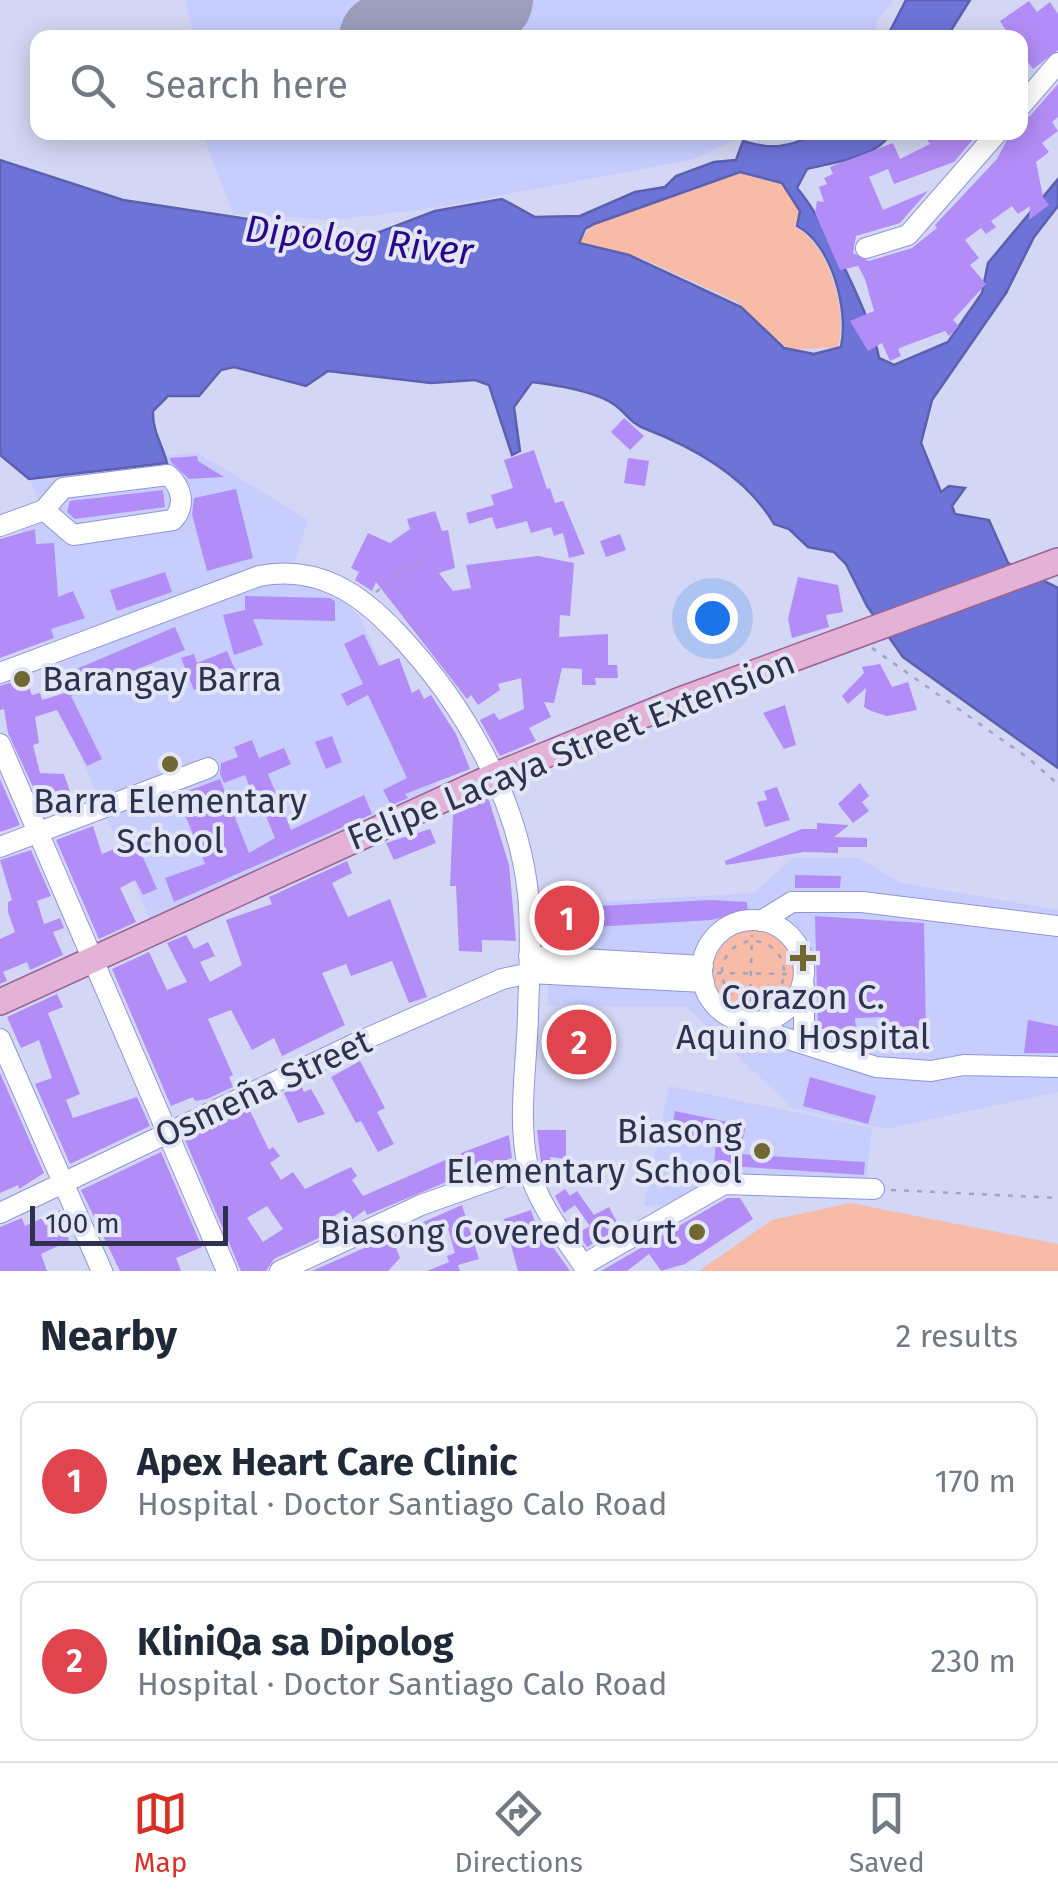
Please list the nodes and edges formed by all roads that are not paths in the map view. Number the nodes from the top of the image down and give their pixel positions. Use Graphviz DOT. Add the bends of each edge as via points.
graph roads {
  1 [pos="1058,63"];
  2 [pos="1028,98"];
  3 [pos="991,140"];
  4 [pos="866,248"];
  5 [pos="44,510"];
  6 [pos="0,526"];
  7 [pos="1051,564"];
  8 [pos="0,672"];
  9 [pos="0,744"];
  10 [pos="208,768"];
  11 [pos="494,776"];
  12 [pos="39,833"];
  13 [pos="0,846"];
  14 [pos="802,901"];
  15 [pos="757,924"];
  16 [pos="1058,926"];
  17 [pos="533,951"];
  18 [pos="93,959"];
  19 [pos="709,964"];
  20 [pos="797,972"];
  21 [pos="0,1002"];
  22 [pos="752,1013"];
  23 [pos="0,1039"];
  24 [pos="804,1044"];
  25 [pos="1058,1066"];
  26 [pos="168,1133"];
  27 [pos="528,1168"];
  28 [pos="64,1183"];
  29 [pos="874,1189"];
  30 [pos="0,1213"];
  31 [pos="102,1271"];
  32 [pos="227,1271"];
  33 [pos="280,1271"];
  1 -- 2 [label="street"];
  3 -- 4 [label="street" via="908,235"];
  5 -- 5 [label="street" via="63,530 81,535 174,520 181,500 168,475 63,488"];
  5 -- 6 [label="street"];
  7 -- 11 [label="main road, Felipe Lacaya Street Extension"];
  8 -- 11 [label="street" via="259,576 311,574 363,602 436,677"];
  9 -- 12 [label="street"];
  10 -- 12 [label="street"];
  11 -- 17 [label="street" via="524,868"];
  11 -- 18 [label="main road, Felipe Lacaya Street Extension"];
  12 -- 13 [label="street"];
  12 -- 18 [label="street"];
  14 -- 15 [label="street"];
  14 -- 16 [label="street"];
  14 -- 20 [label="street"];
  15 -- 19 [label="street" via="731,925"];
  15 -- 20 [label="street" via="788,934"];
  17 -- 19 [label="street, Osmeña Street"];
  17 -- 26 [label="street, Osmeña Street" via="502,979"];
  17 -- 27 [label="street" via="524,1122"];
  18 -- 21 [label="main road, Felipe Lacaya Street Extension"];
  18 -- 26 [label="street"];
  19 -- 22 [label="street" via="724,1012"];
  20 -- 22 [label="street" via="785,1012"];
  20 -- 24 [label="street"];
  22 -- 24 [label="street" via="779,1036"];
  23 -- 28 [label="street"];
  24 -- 25 [label="street" via="876,1067"];
  26 -- 28 [label="street, Osmeña Street"];
  26 -- 32 [label="street"];
  27 -- 29 [label="street" via="584,1266 724,1184"];
  27 -- 33 [label="street" via="421,1205"];
  28 -- 30 [label="street, Osmeña Street"];
  28 -- 31 [label="street"];
}
